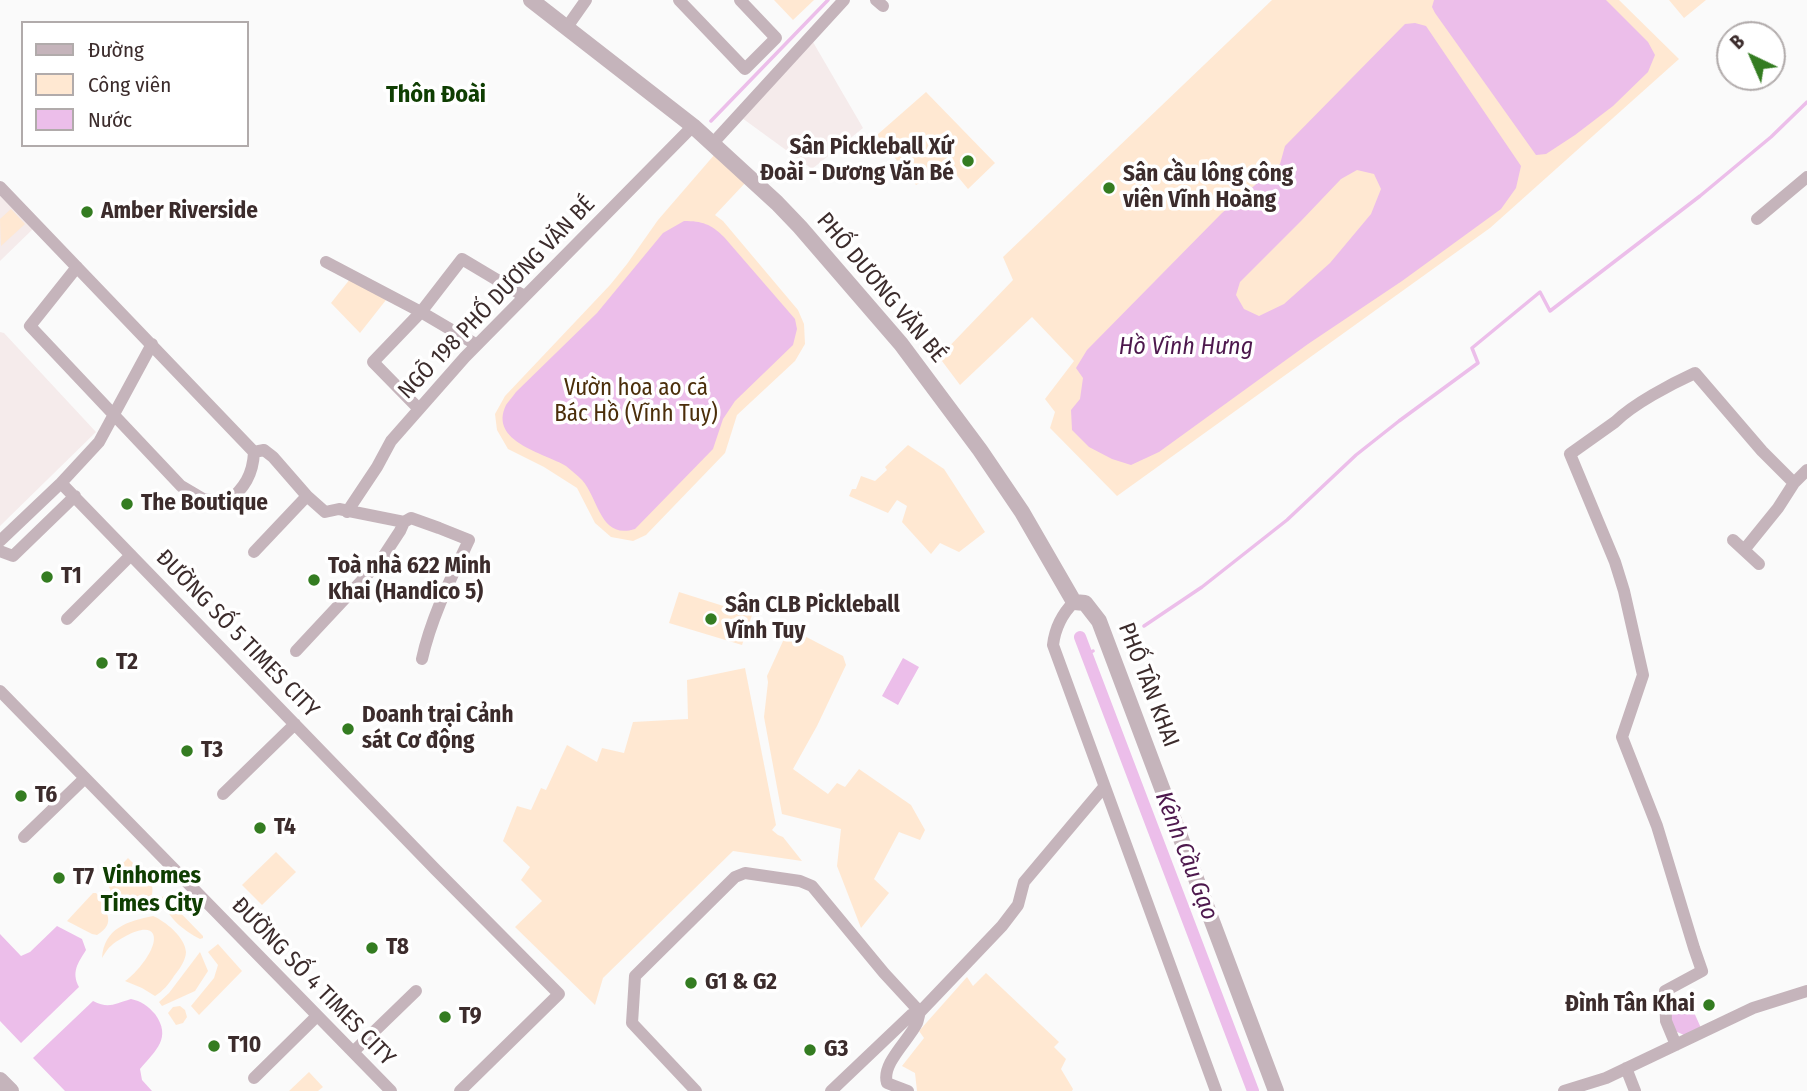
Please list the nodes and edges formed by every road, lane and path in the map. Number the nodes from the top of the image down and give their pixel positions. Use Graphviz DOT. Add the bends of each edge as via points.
graph roads {
  1 [pos="531,0"];
  2 [pos="586,0"];
  3 [pos="679,0"];
  4 [pos="740,0"];
  5 [pos="844,0"];
  6 [pos="567,27"];
  7 [pos="759,74"];
  8 [pos="693,126"];
  9 [pos="713,143"];
  10 [pos="1807,177"];
  11 [pos="0,187"];
  12 [pos="1757,219"];
  13 [pos="326,261"];
  14 [pos="77,267"];
  15 [pos="524,296"];
  16 [pos="421,312"];
  17 [pos="152,344"];
  18 [pos="477,345"];
  19 [pos="419,409"];
  20 [pos="115,415"];
  21 [pos="254,452"];
  22 [pos="1807,470"];
  23 [pos="61,483"];
  24 [pos="1794,483"];
  25 [pos="75,496"];
  26 [pos="307,496"];
  27 [pos="347,512"];
  28 [pos="404,522"];
  29 [pos="0,541"];
  30 [pos="1733,541"];
  31 [pos="1744,550"];
  32 [pos="0,551"];
  33 [pos="254,552"];
  34 [pos="131,555"];
  35 [pos="1759,564"];
  36 [pos="1074,602"];
  37 [pos="66,619"];
  38 [pos="296,651"];
  39 [pos="422,659"];
  40 [pos="0,691"];
  41 [pos="295,724"];
  42 [pos="85,778"];
  43 [pos="1104,787"];
  44 [pos="223,794"];
  45 [pos="24,837"];
  46 [pos="1807,991"];
  47 [pos="416,992"];
  48 [pos="920,1012"];
  49 [pos="317,1016"];
  50 [pos="1676,1045"];
  51 [pos="353,1052"];
  52 [pos="1626,1068"];
  53 [pos="254,1078"];
  54 [pos="0,1080"];
  55 [pos="465,1089"];
  56 [pos="11,1091"];
  57 [pos="391,1091"];
  58 [pos="696,1091"];
  59 [pos="831,1091"];
  60 [pos="908,1091"];
  61 [pos="1216,1091"];
  62 [pos="1276,1091"];
  63 [pos="1564,1091"];
  64 [pos="1635,1091"];
  1 -- 6 [label="street, PHỐ DƯƠNG VĂN BÉ"];
  2 -- 6 [label="street"];
  3 -- 7 [label="street" via="745,69"];
  4 -- 7 [label="street" via="776,38"];
  5 -- 7 [label="street"];
  6 -- 8 [label="street, PHỐ DƯƠNG VĂN BÉ"];
  7 -- 9 [label="street"];
  8 -- 9 [label="street, PHỐ DƯƠNG VĂN BÉ"];
  8 -- 15 [label="street, NGÕ 198 PHỐ DƯƠNG VĂN BÉ"];
  9 -- 36 [label="street, PHỐ DƯƠNG VĂN BÉ" via="800,227 918,365 1022,512"];
  10 -- 12 [label="street"];
  11 -- 14 [label="street"];
  13 -- 16 [label="street"];
  14 -- 17 [label="street"];
  14 -- 20 [label="street" via="30,326"];
  15 -- 16 [label="street" via="462,259"];
  15 -- 18 [label="street, NGÕ 198 PHỐ DƯƠNG VĂN BÉ"];
  16 -- 18 [label="street"];
  16 -- 19 [label="street" via="373,362"];
  17 -- 20 [label="street"];
  17 -- 21 [label="street"];
  18 -- 19 [label="street, NGÕ 198 PHỐ DƯƠNG VĂN BÉ"];
  19 -- 27 [label="street, NGÕ 198 PHỐ DƯƠNG VĂN BÉ" via="391,441"];
  20 -- 21 [label="street" via="181,486 203,499 228,502 242,489 254,465"];
  20 -- 23 [label="street" via="99,442"];
  21 -- 26 [label="street" via="264,450 273,457"];
  22 -- 24 [label="street"];
  23 -- 25 [label="street, ĐƯỜNG SỐ 5 TIMES CITY"];
  23 -- 29 [label="street"];
  24 -- 31 [label="street"];
  24 -- 50 [label="street" via="1695,373 1647,399 1570,454 1615,562 1643,675 1622,737 1657,826 1703,971 1665,991 1666,1021"];
  25 -- 32 [label="street" via="13,556"];
  25 -- 34 [label="street, ĐƯỜNG SỐ 5 TIMES CITY"];
  26 -- 27 [label="street" via="325,512"];
  26 -- 33 [label="street"];
  27 -- 28 [label="street"];
  28 -- 38 [label="street" via="381,560"];
  28 -- 39 [label="street" via="411,519 469,540"];
  30 -- 31 [label="street"];
  31 -- 35 [label="street"];
  34 -- 37 [label="street"];
  34 -- 41 [label="street, ĐƯỜNG SỐ 5 TIMES CITY"];
  36 -- 43 [label="street" via="1063,613 1053,645"];
  36 -- 62 [label="street, PHỐ TÂN KHAI" via="1085,603 1099,621"];
  40 -- 42 [label="street, ĐƯỜNG SỐ 4 TIMES CITY"];
  41 -- 44 [label="street"];
  41 -- 55 [label="street, ĐƯỜNG SỐ 5 TIMES CITY" via="559,994"];
  42 -- 45 [label="street"];
  42 -- 49 [label="street, ĐƯỜNG SỐ 4 TIMES CITY"];
  43 -- 48 [label="street" via="1024,882 1018,905 1002,926"];
  43 -- 61 [label="street"];
  46 -- 50 [label="street" via="1753,1008"];
  47 -- 51 [label="street"];
  48 -- 58 [label="street" via="812,886 745,873 735,877 635,976 632,1023"];
  48 -- 59 [label="street" via="911,1015"];
  48 -- 60 [label="street" via="885,1076 887,1083"];
  49 -- 51 [label="street, ĐƯỜNG SỐ 4 TIMES CITY"];
  49 -- 53 [label="street"];
  50 -- 52 [label="street"];
  51 -- 57 [label="street, ĐƯỜNG SỐ 4 TIMES CITY"];
  52 -- 63 [label="street"];
  52 -- 64 [label="street"];
  54 -- 56 [label="street"];
}
